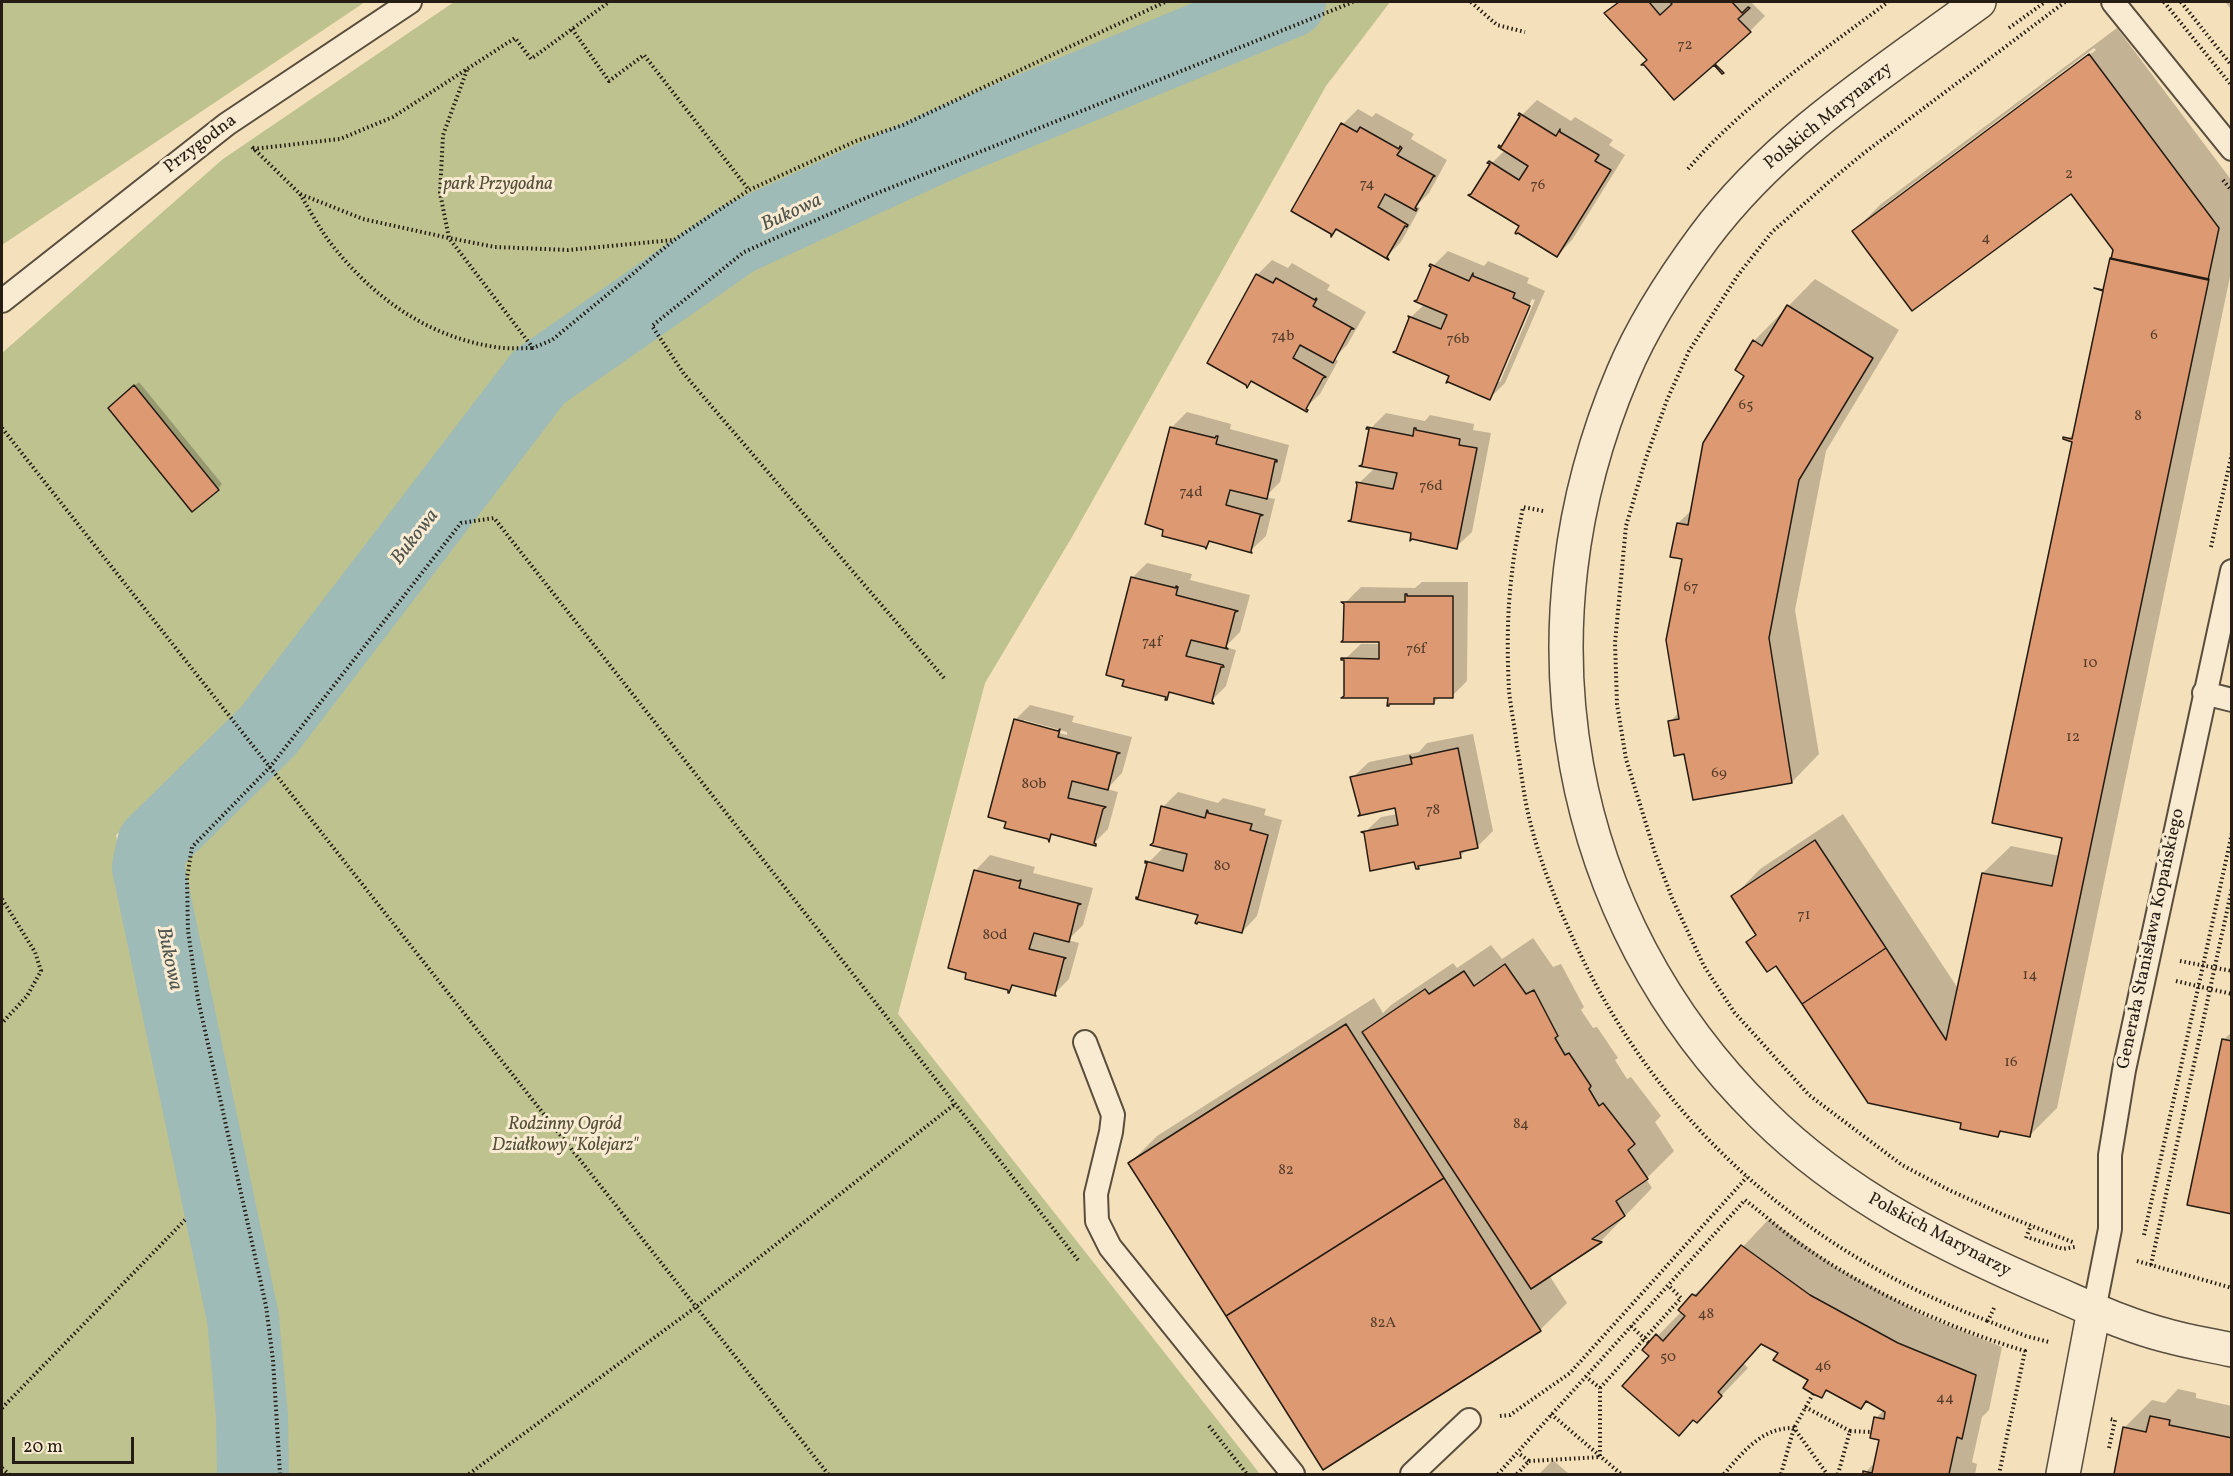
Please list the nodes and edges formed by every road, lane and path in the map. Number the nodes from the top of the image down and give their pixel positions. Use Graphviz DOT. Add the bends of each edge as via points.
graph roads {
  1 [pos="410,2"];
  2 [pos="609,2"];
  3 [pos="1165,2"];
  4 [pos="1353,2"];
  5 [pos="1471,2"];
  6 [pos="1888,2"];
  7 [pos="1979,2"];
  8 [pos="2044,2"];
  9 [pos="2065,2"];
  10 [pos="2113,2"];
  11 [pos="2164,2"];
  12 [pos="2181,2"];
  13 [pos="572,29"];
  14 [pos="2007,29"];
  15 [pos="1525,32"];
  16 [pos="2232,66"];
  17 [pos="467,70"];
  18 [pos="2232,86"];
  19 [pos="227,124"];
  20 [pos="254,149"];
  21 [pos="2232,149"];
  22 [pos="1688,169"];
  23 [pos="748,190"];
  24 [pos="300,194"];
  25 [pos="449,238"];
  26 [pos="674,240"];
  27 [pos="2,301"];
  28 [pos="533,348"];
  29 [pos="2,428"];
  30 [pos="2232,571"];
  31 [pos="944,678"];
  32 [pos="2204,693"];
  33 [pos="2232,700"];
  34 [pos="270,767"];
  35 [pos="2232,833"];
  36 [pos="2,899"];
  37 [pos="2150,954"];
  38 [pos="2203,965"];
  39 [pos="2232,971"];
  40 [pos="2232,994"];
  41 [pos="2,1023"];
  42 [pos="1085,1042"];
  43 [pos="1747,1177"];
  44 [pos="185,1220"];
  45 [pos="2018,1234"];
  46 [pos="2144,1239"];
  47 [pos="2141,1250"];
  48 [pos="2151,1265"];
  49 [pos="1668,1285"];
  50 [pos="2232,1288"];
  51 [pos="696,1306"];
  52 [pos="2094,1310"];
  53 [pos="1631,1326"];
  54 [pos="1644,1339"];
  55 [pos="1649,1343"];
  56 [pos="2232,1350"];
  57 [pos="1586,1376"];
  58 [pos="1600,1389"];
  59 [pos="1813,1394"];
  60 [pos="1805,1407"];
  61 [pos="2,1408"];
  62 [pos="1551,1414"];
  63 [pos="1469,1420"];
  64 [pos="1794,1428"];
  65 [pos="1850,1431"];
  66 [pos="1871,1432"];
  67 [pos="1518,1453"];
  68 [pos="1600,1457"];
  69 [pos="1529,1461"];
  70 [pos="2,1468"];
  71 [pos="9,1474"];
  72 [pos="280,1474"];
  73 [pos="469,1474"];
  74 [pos="828,1474"];
  75 [pos="1293,1474"];
  76 [pos="1412,1474"];
  77 [pos="1498,1474"];
  78 [pos="1517,1474"];
  79 [pos="1621,1474"];
  80 [pos="1724,1474"];
  81 [pos="1781,1474"];
  82 [pos="1827,1474"];
  83 [pos="1838,1474"];
  84 [pos="2000,1474"];
  85 [pos="2063,1474"];
  1 -- 19 [label="lane, Przygodna"];
  2 -- 13 [label="path"];
  3 -- 23 [label="path" via="903,125 856,141"];
  4 -- 31 [label="path" via="874,194 744,252 652,326 684,374"];
  5 -- 15 [label="path" via="1497,24"];
  6 -- 22 [label="path" via="1750,106"];
  7 -- 52 [label="street, Polskich Marynarzy" via="1835,108 1768,165 1707,233 1660,304 1624,371 1584,489 1572,553 1566,634 1567,694 1583,796 1616,900 1662,987 1722,1071 1795,1145 1875,1204 1963,1252"];
  8 -- 14 [label="path"];
  9 -- 45 [label="path" via="1829,182 1772,232 1738,274 1689,351 1646,458 1626,526 1615,643 1617,704 1626,759 1655,853 1704,966 1734,1012 1809,1095 1902,1165 2004,1215 2080,1245 2063,1249"];
  10 -- 21 [label="lane"];
  11 -- 18 [label="path"];
  12 -- 16 [label="path"];
  13 -- 17 [label="path" via="531,59 514,38"];
  13 -- 23 [label="path" via="609,81 644,55"];
  17 -- 20 [label="path" via="393,117 340,139"];
  17 -- 25 [label="path" via="443,135 440,193"];
  19 -- 20 [label="path"];
  19 -- 27 [label="lane, Przygodna"];
  20 -- 24 [label="path"];
  23 -- 26 [label="path"];
  24 -- 25 [label="path" via="363,219"];
  24 -- 28 [label="path" via="327,239 352,268 407,317 485,345"];
  25 -- 26 [label="path" via="495,247 568,250"];
  25 -- 28 [label="path"];
  26 -- 28 [label="path" via="552,340"];
  29 -- 34 [label="path"];
  30 -- 32 [label="lane, Generała Stanisława Kopańskiego"];
  32 -- 33 [label="lane"];
  32 -- 37 [label="lane, Generała Stanisława Kopańskiego"];
  34 -- 51 [label="path"];
  34 -- 51 [label="path" via="461,523 494,518 955,1104"];
  34 -- 72 [label="path" via="192,847 187,878 188,931 198,999 266,1306"];
  35 -- 38 [label="path"];
  36 -- 41 [label="path" via="35,952 41,971 27,996"];
  37 -- 38 [label="path"];
  37 -- 52 [label="lane, Generała Stanisława Kopańskiego" via="2110,1155 2110,1229"];
  38 -- 39 [label="path"];
  38 -- 46 [label="path"];
  40 -- 48 [label="path" via="2210,989"];
  42 -- 75 [label="lane" via="1113,1115 1096,1194 1097,1221 1110,1247"];
  43 -- 63 [label="path" via="1570,1373 1510,1415"];
  44 -- 61 [label="path"];
  47 -- 48 [label="path" via="2139,1262"];
  48 -- 50 [label="path"];
  49 -- 53 [label="path"];
  49 -- 54 [label="path" via="1683,1299"];
  49 -- 84 [label="path" via="1745,1200 1799,1243 1894,1298 1977,1337 2025,1351"];
  51 -- 73 [label="path"];
  51 -- 74 [label="path"];
  52 -- 56 [label="street, Polskich Marynarzy" via="2168,1336"];
  52 -- 85 [label="street"];
  53 -- 54 [label="path"];
  53 -- 57 [label="path"];
  54 -- 55 [label="path"];
  54 -- 58 [label="path"];
  57 -- 58 [label="path"];
  57 -- 62 [label="path"];
  58 -- 68 [label="path"];
  59 -- 60 [label="path"];
  60 -- 64 [label="path"];
  60 -- 65 [label="path"];
  62 -- 67 [label="path"];
  62 -- 68 [label="path"];
  63 -- 76 [label="lane"];
  64 -- 80 [label="path" via="1784,1428 1751,1442"];
  64 -- 81 [label="path"];
  64 -- 82 [label="path"];
  65 -- 66 [label="path"];
  65 -- 83 [label="path"];
  67 -- 69 [label="path"];
  67 -- 77 [label="path"];
  68 -- 69 [label="path"];
  68 -- 79 [label="path"];
  69 -- 78 [label="path"];
  70 -- 71 [label="path"];
}
